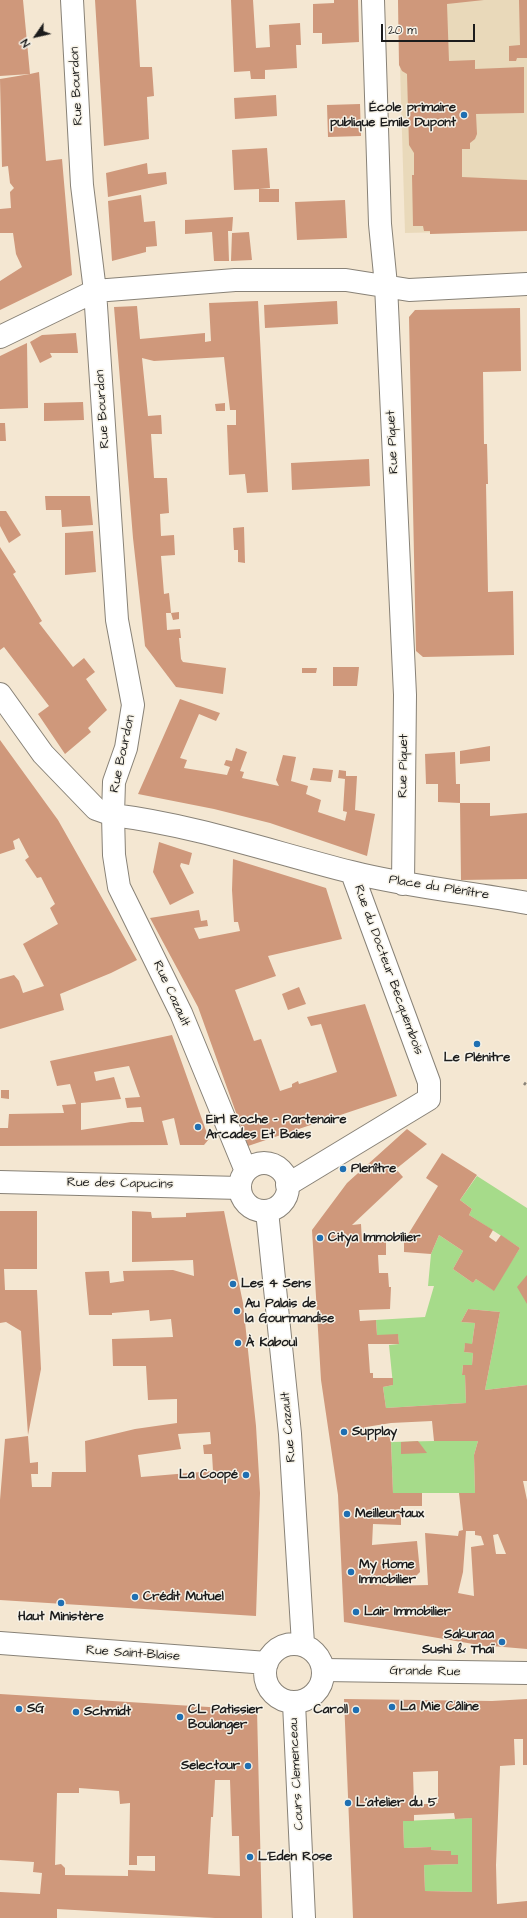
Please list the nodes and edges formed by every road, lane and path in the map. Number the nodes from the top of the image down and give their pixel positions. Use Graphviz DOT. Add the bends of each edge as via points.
graph roads {
  1 [pos="72,0"];
  2 [pos="374,0"];
  3 [pos="527,284"];
  4 [pos="386,285"];
  5 [pos="95,291"];
  6 [pos="0,337"];
  7 [pos="0,694"];
  8 [pos="113,815"];
  9 [pos="352,873"];
  10 [pos="403,884"];
  11 [pos="527,903"];
  12 [pos="527,1081"];
  13 [pos="524,1085"];
  14 [pos="243,1179"];
  15 [pos="0,1182"];
  16 [pos="287,1185"];
  17 [pos="267,1211"];
  18 [pos="0,1643"];
  19 [pos="303,1644"];
  20 [pos="267,1663"];
  21 [pos="324,1670"];
  22 [pos="527,1674"];
  23 [pos="294,1703"];
  24 [pos="304,1918"];
  1 -- 5 [label="street, Rue Bourdon" via="82,185"];
  2 -- 4 [label="street, Rue Piquet" via="380,224"];
  3 -- 4 [label="street" via="409,290"];
  4 -- 5 [label="street" via="346,280 235,280"];
  4 -- 10 [label="street, Rue Piquet" via="405,695"];
  5 -- 6 [label="street"];
  5 -- 8 [label="street, Rue Bourdon" via="117,620 133,705 126,748 114,782"];
  7 -- 8 [label="street, Rue du Docteur Becquembois" via="43,754 96,809"];
  8 -- 9 [label="street, Rue du Docteur Becquembois" via="145,819 210,834"];
  8 -- 14 [label="street, Rue Cazault" via="114,855 119,887 181,1013"];
  9 -- 10 [label="street, Place du Plénître"];
  9 -- 16 [label="street, Rue du Docteur Becquembois" via="429,1082 429,1099"];
  10 -- 11 [label="street, Place du Plénître"];
  12 -- 13 [label="path"];
  14 -- 15 [label="street, Rue des Capucins"];
  14 -- 16 [label="street" via="253,1166 268,1164 281,1171"];
  14 -- 17 [label="street" via="245,1202 251,1208"];
  16 -- 17 [label="street" via="284,1199 274,1209"];
  17 -- 19 [label="street, Rue Cazault" via="290,1434"];
  18 -- 20 [label="street, Rue Saint-Blaise"];
  19 -- 20 [label="street" via="294,1643 281,1647 271,1655"];
  19 -- 21 [label="street" via="317,1654"];
  20 -- 23 [label="street" via="265,1676 270,1690 280,1699"];
  21 -- 22 [label="street, Grande Rue"];
  21 -- 23 [label="street" via="319,1689 312,1697"];
  23 -- 24 [label="street, Cours Clemenceau"];
}
